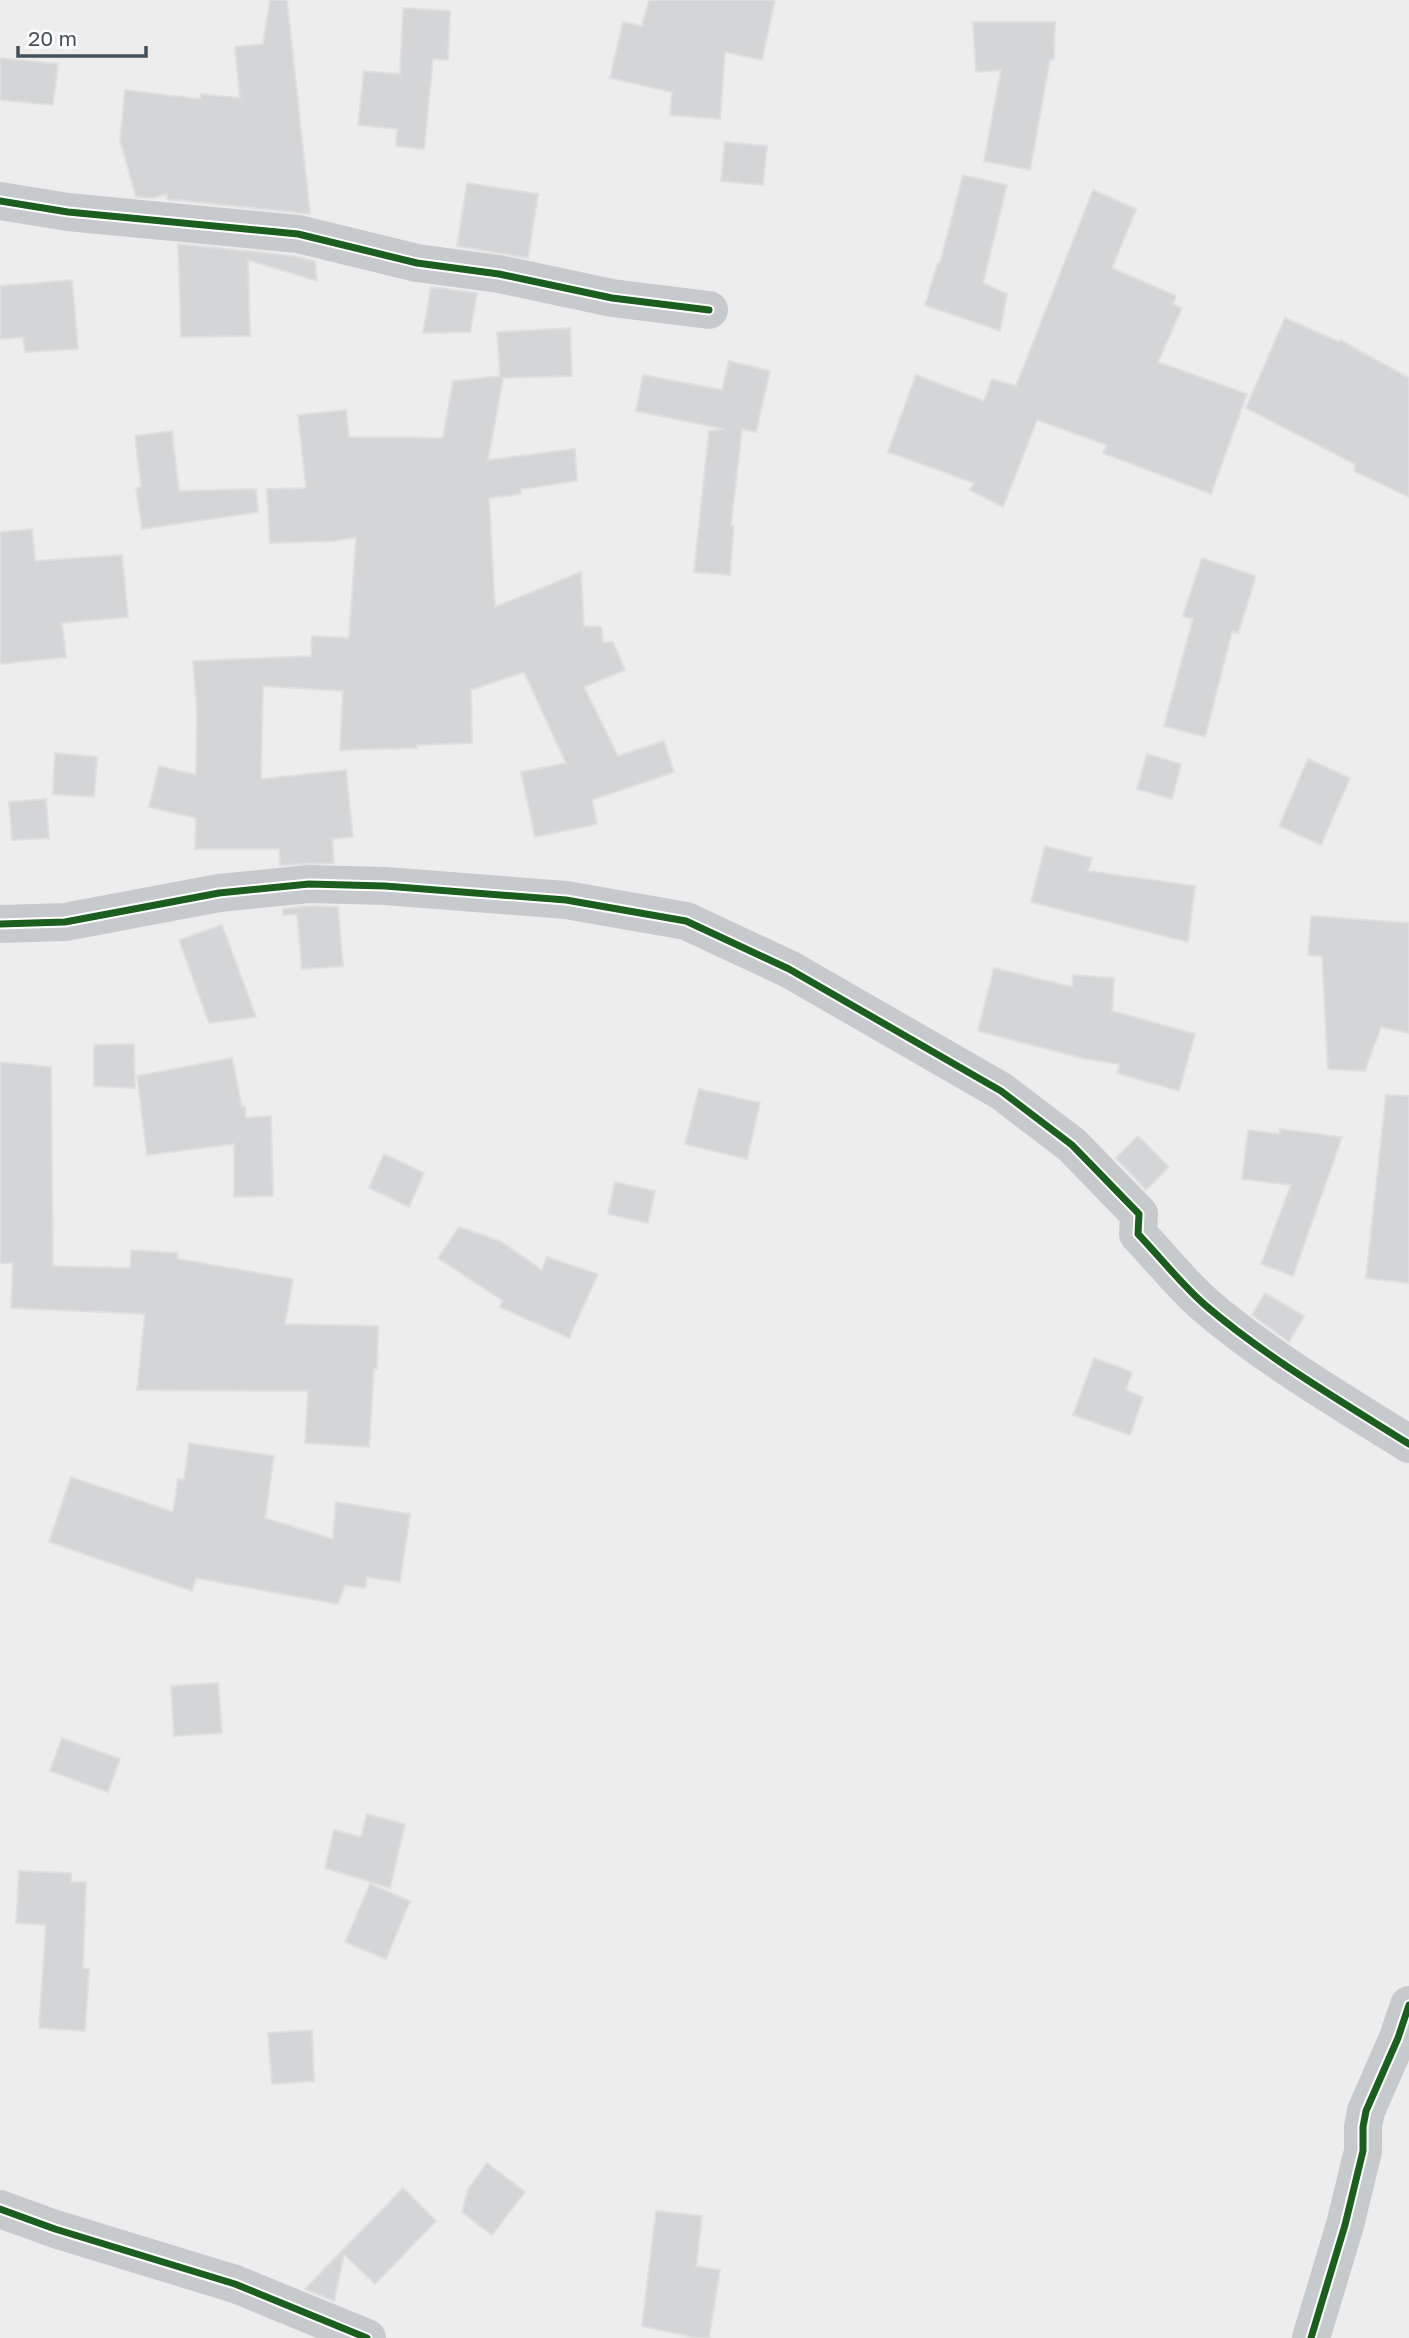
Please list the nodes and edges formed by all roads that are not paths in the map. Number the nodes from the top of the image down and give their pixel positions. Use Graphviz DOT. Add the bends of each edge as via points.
graph roads {
  1 [pos="0,201"];
  2 [pos="709,310"];
  3 [pos="0,924"];
  4 [pos="1409,1444"];
  5 [pos="1409,2005"];
  6 [pos="0,2209"];
  7 [pos="367,2338"];
  8 [pos="1311,2338"];
  1 -- 2 [label="street" via="298,234 417,263 611,298"];
  3 -- 4 [label="street" via="65,922 219,893 309,884 566,900 686,921 789,969 1001,1091 1072,1144 1123,1196 1139,1214 1138,1234 1202,1303 1317,1386"];
  5 -- 8 [label="street" via="1366,2111 1363,2151"];
  6 -- 7 [label="street" via="236,2284"];
}
